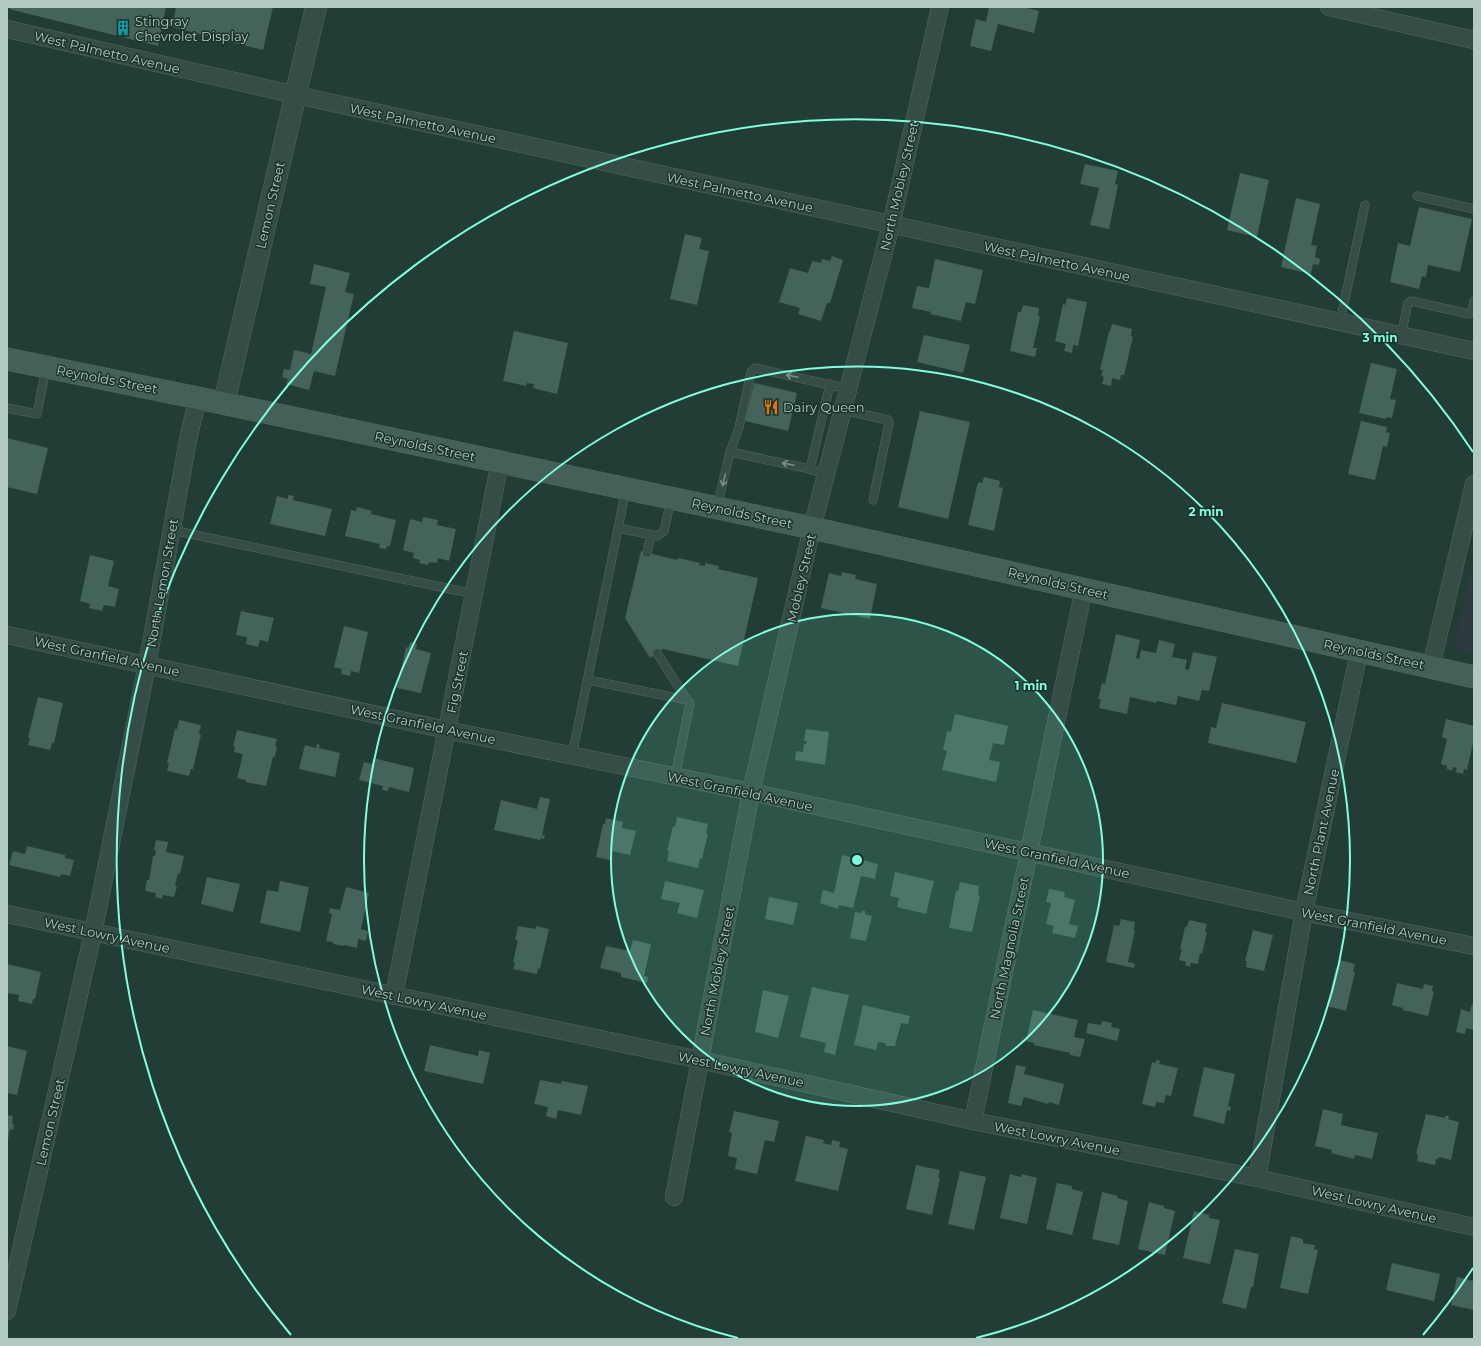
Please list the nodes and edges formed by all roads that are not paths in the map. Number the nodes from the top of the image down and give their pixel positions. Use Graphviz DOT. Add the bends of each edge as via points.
graph roads {
  1 [pos="316,7"];
  2 [pos="940,7"];
  3 [pos="1329,7"];
  4 [pos="7,29"];
  5 [pos="1474,40"];
  6 [pos="296,95"];
  7 [pos="1417,196"];
  8 [pos="1365,205"];
  9 [pos="1474,209"];
  10 [pos="891,225"];
  11 [pos="1474,301"];
  12 [pos="1340,322"];
  13 [pos="1401,336"];
  14 [pos="1474,351"];
  15 [pos="7,359"];
  16 [pos="855,364"];
  17 [pos="47,367"];
  18 [pos="830,384"];
  19 [pos="848,389"];
  20 [pos="198,398"];
  21 [pos="224,403"];
  22 [pos="7,408"];
  23 [pos="843,410"];
  24 [pos="730,452"];
  25 [pos="500,462"];
  26 [pos="818,472"];
  27 [pos="1474,484"];
  28 [pos="626,488"];
  29 [pos="671,498"];
  30 [pos="873,500"];
  31 [pos="717,508"];
  32 [pos="618,528"];
  33 [pos="812,528"];
  34 [pos="172,530"];
  35 [pos="651,535"];
  36 [pos="647,553"];
  37 [pos="1084,588"];
  38 [pos="474,594"];
  39 [pos="7,635"];
  40 [pos="1359,652"];
  41 [pos="657,653"];
  42 [pos="147,665"];
  43 [pos="1431,667"];
  44 [pos="1474,677"];
  45 [pos="588,680"];
  46 [pos="687,700"];
  47 [pos="447,730"];
  48 [pos="572,756"];
  49 [pos="674,777"];
  50 [pos="751,792"];
  51 [pos="1029,852"];
  52 [pos="1304,912"];
  53 [pos="7,914"];
  54 [pos="93,933"];
  55 [pos="1474,946"];
  56 [pos="394,996"];
  57 [pos="700,1060"];
  58 [pos="973,1121"];
  59 [pos="1257,1178"];
  60 [pos="674,1198"];
  61 [pos="1474,1227"];
  62 [pos="7,1311"];
  1 -- 6 [label="street, Lemon Street"];
  2 -- 10 [label="street, North Mobley Street"];
  3 -- 5 [label="street"];
  4 -- 6 [label="street, West Palmetto Avenue"];
  6 -- 10 [label="street, West Palmetto Avenue"];
  6 -- 21 [label="street, Lemon Street"];
  7 -- 9 [label="lane"];
  8 -- 12 [label="lane"];
  10 -- 12 [label="street, West Palmetto Avenue"];
  10 -- 16 [label="street, North Mobley Street"];
  11 -- 13 [label="lane" via="1469,314 1411,301 1408,303"];
  12 -- 13 [label="street, West Palmetto Avenue"];
  13 -- 14 [label="street, West Palmetto Avenue"];
  15 -- 17 [label="main road, Reynolds Street"];
  16 -- 19 [label="street, Mobley Street"];
  17 -- 20 [label="main road, Reynolds Street"];
  17 -- 22 [label="lane" via="37,414"];
  18 -- 19 [label="lane"];
  18 -- 24 [label="lane, one-way" via="755,368 751,372 739,428"];
  18 -- 26 [label="lane"];
  19 -- 23 [label="street, Mobley Street"];
  20 -- 21 [label="main road, Reynolds Street"];
  20 -- 34 [label="street, North Lemon Street"];
  21 -- 25 [label="main road, Reynolds Street"];
  23 -- 26 [label="street, Mobley Street"];
  23 -- 30 [label="lane" via="888,420"];
  26 -- 24 [label="lane, one-way"];
  24 -- 31 [label="lane, one-way"];
  25 -- 28 [label="main road, Reynolds Street"];
  25 -- 38 [label="street, Fig Street"];
  26 -- 33 [label="street, Mobley Street"];
  27 -- 43 [label="street"];
  28 -- 29 [label="main road, Reynolds Street"];
  28 -- 32 [label="lane"];
  29 -- 31 [label="main road, Reynolds Street"];
  29 -- 35 [label="lane" via="664,531 657,536"];
  31 -- 33 [label="main road, Reynolds Street"];
  32 -- 35 [label="lane"];
  32 -- 45 [label="lane"];
  33 -- 37 [label="main road, Reynolds Street"];
  33 -- 50 [label="street, Mobley Street"];
  34 -- 38 [label="lane"];
  34 -- 42 [label="street, North Lemon Street"];
  35 -- 36 [label="lane"];
  37 -- 40 [label="main road, Reynolds Street"];
  37 -- 51 [label="street, North Magnolia Street"];
  38 -- 47 [label="street, Fig Street"];
  39 -- 42 [label="street, West Granfield Avenue"];
  40 -- 43 [label="main road, Reynolds Street"];
  40 -- 52 [label="street, North Plant Avenue"];
  41 -- 46 [label="lane"];
  42 -- 47 [label="street, West Granfield Avenue"];
  42 -- 54 [label="street, North Lemon Street"];
  43 -- 44 [label="main road, Reynolds Street"];
  45 -- 46 [label="lane"];
  45 -- 48 [label="lane"];
  46 -- 49 [label="lane" via="690,703"];
  47 -- 48 [label="street, West Granfield Avenue"];
  47 -- 56 [label="street, Fig Street"];
  48 -- 49 [label="street, West Granfield Avenue"];
  49 -- 50 [label="street, West Granfield Avenue"];
  50 -- 51 [label="street, West Granfield Avenue"];
  50 -- 57 [label="street, North Mobley Street"];
  51 -- 52 [label="street, West Granfield Avenue"];
  51 -- 58 [label="street, North Magnolia Street"];
  52 -- 55 [label="street, West Granfield Avenue"];
  52 -- 59 [label="street, North Plant Avenue"];
  53 -- 54 [label="street, West Lowry Avenue"];
  54 -- 56 [label="street, West Lowry Avenue"];
  54 -- 62 [label="street, Lemon Street"];
  56 -- 57 [label="street, West Lowry Avenue"];
  57 -- 58 [label="street, West Lowry Avenue"];
  57 -- 60 [label="street, North Mobley Street"];
  58 -- 59 [label="street, West Lowry Avenue"];
  59 -- 61 [label="street, West Lowry Avenue"];
}
